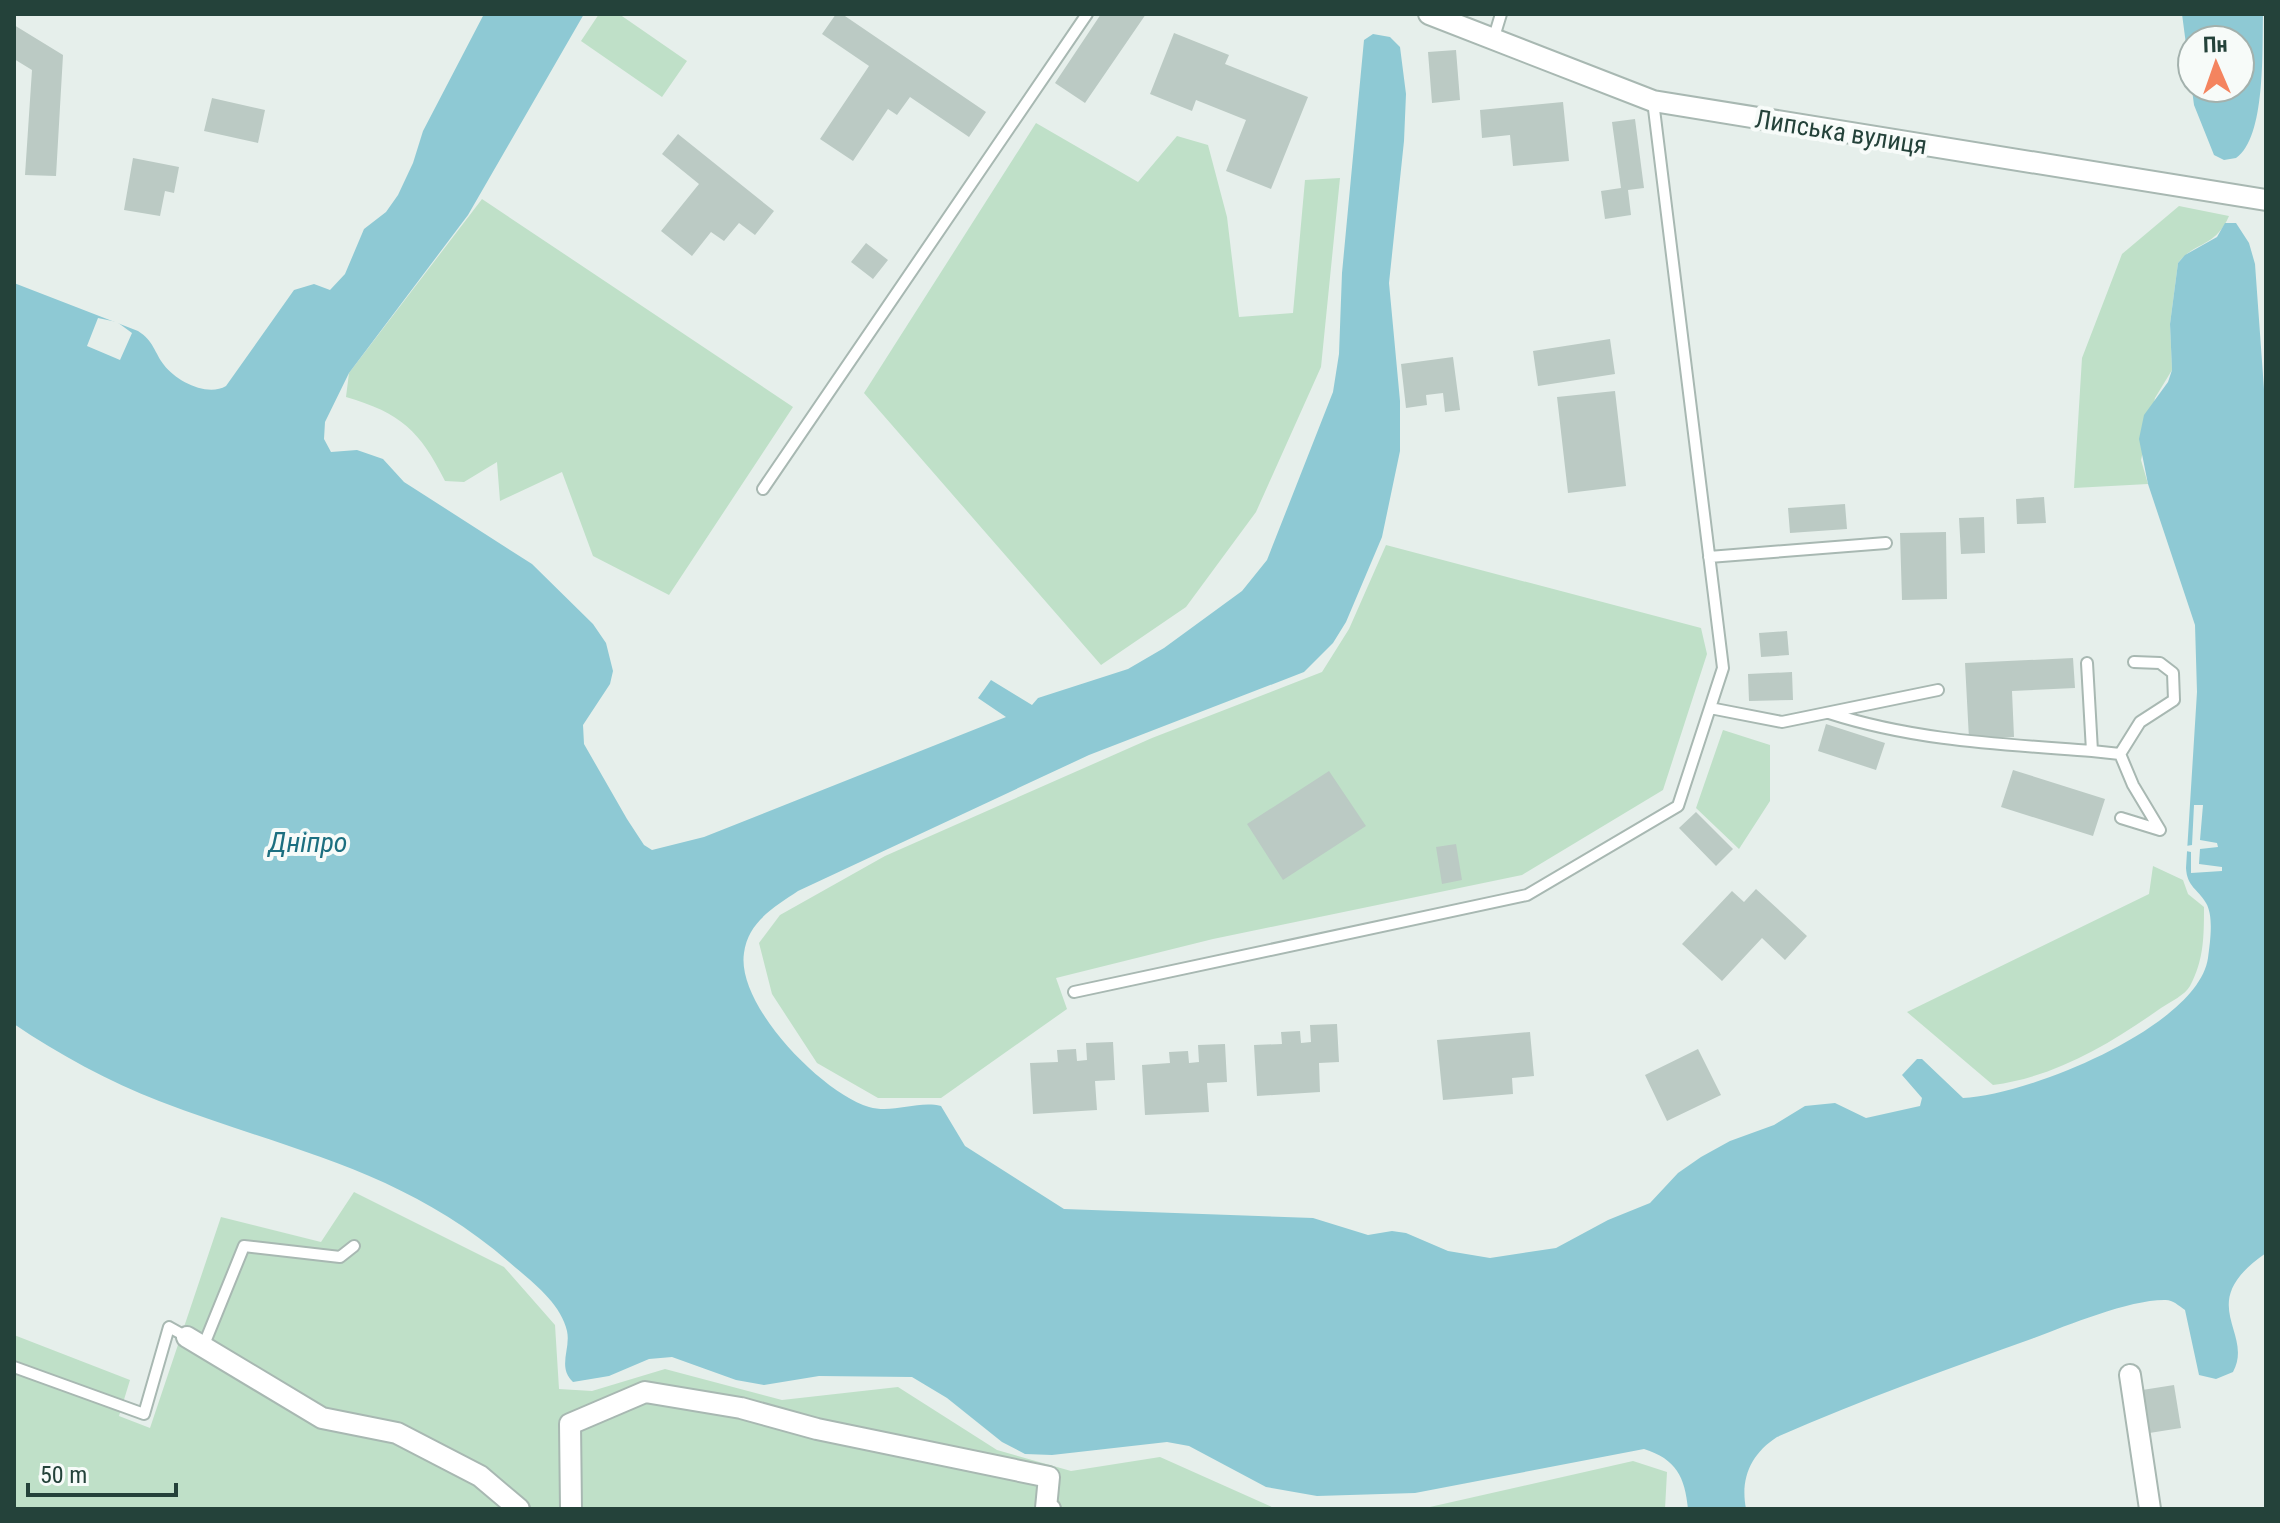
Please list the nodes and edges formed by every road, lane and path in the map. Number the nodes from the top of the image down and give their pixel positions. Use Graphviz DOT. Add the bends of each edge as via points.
graph roads {
  1 [pos="1087,14"];
  2 [pos="1501,14"];
  3 [pos="1432,15"];
  4 [pos="1494,37"];
  5 [pos="1653,101"];
  6 [pos="2265,200"];
  7 [pos="763,489"];
  8 [pos="1886,543"];
  9 [pos="1709,557"];
  10 [pos="2134,662"];
  11 [pos="2087,663"];
  12 [pos="1938,690"];
  13 [pos="1710,708"];
  14 [pos="1829,713"];
  15 [pos="2092,751"];
  16 [pos="2120,754"];
  17 [pos="2121,818"];
  18 [pos="1074,992"];
  19 [pos="354,1246"];
  20 [pos="195,1342"];
  21 [pos="14,1367"];
  22 [pos="2130,1375"];
  23 [pos="519,1509"];
  24 [pos="571,1509"];
  25 [pos="1050,1509"];
  26 [pos="2150,1509"];
  1 -- 7 [label="lane"];
  2 -- 4 [label="lane"];
  3 -- 4 [label="street, Липська вулиця"];
  4 -- 5 [label="street, Липська вулиця"];
  5 -- 6 [label="street, Липська вулиця"];
  5 -- 9 [label="lane"];
  8 -- 9 [label="lane"];
  9 -- 13 [label="lane" via="1723,668"];
  10 -- 16 [label="lane" via="2160,663 2173,673 2174,700 2140,722"];
  11 -- 15 [label="lane"];
  12 -- 14 [label="lane"];
  13 -- 14 [label="lane" via="1782,722"];
  13 -- 18 [label="lane" via="1678,806 1527,895"];
  14 -- 15 [label="lane" via="1936,739"];
  15 -- 16 [label="lane"];
  16 -- 17 [label="lane" via="2160,830"];
  19 -- 20 [label="lane" via="340,1257 244,1246"];
  20 -- 21 [label="lane" via="169,1327 144,1414"];
  20 -- 23 [label="street" via="322,1418 411,1440 480,1476"];
  22 -- 26 [label="street"];
  24 -- 25 [label="street" via="570,1424 645,1392 741,1408 1049,1477"];
}
